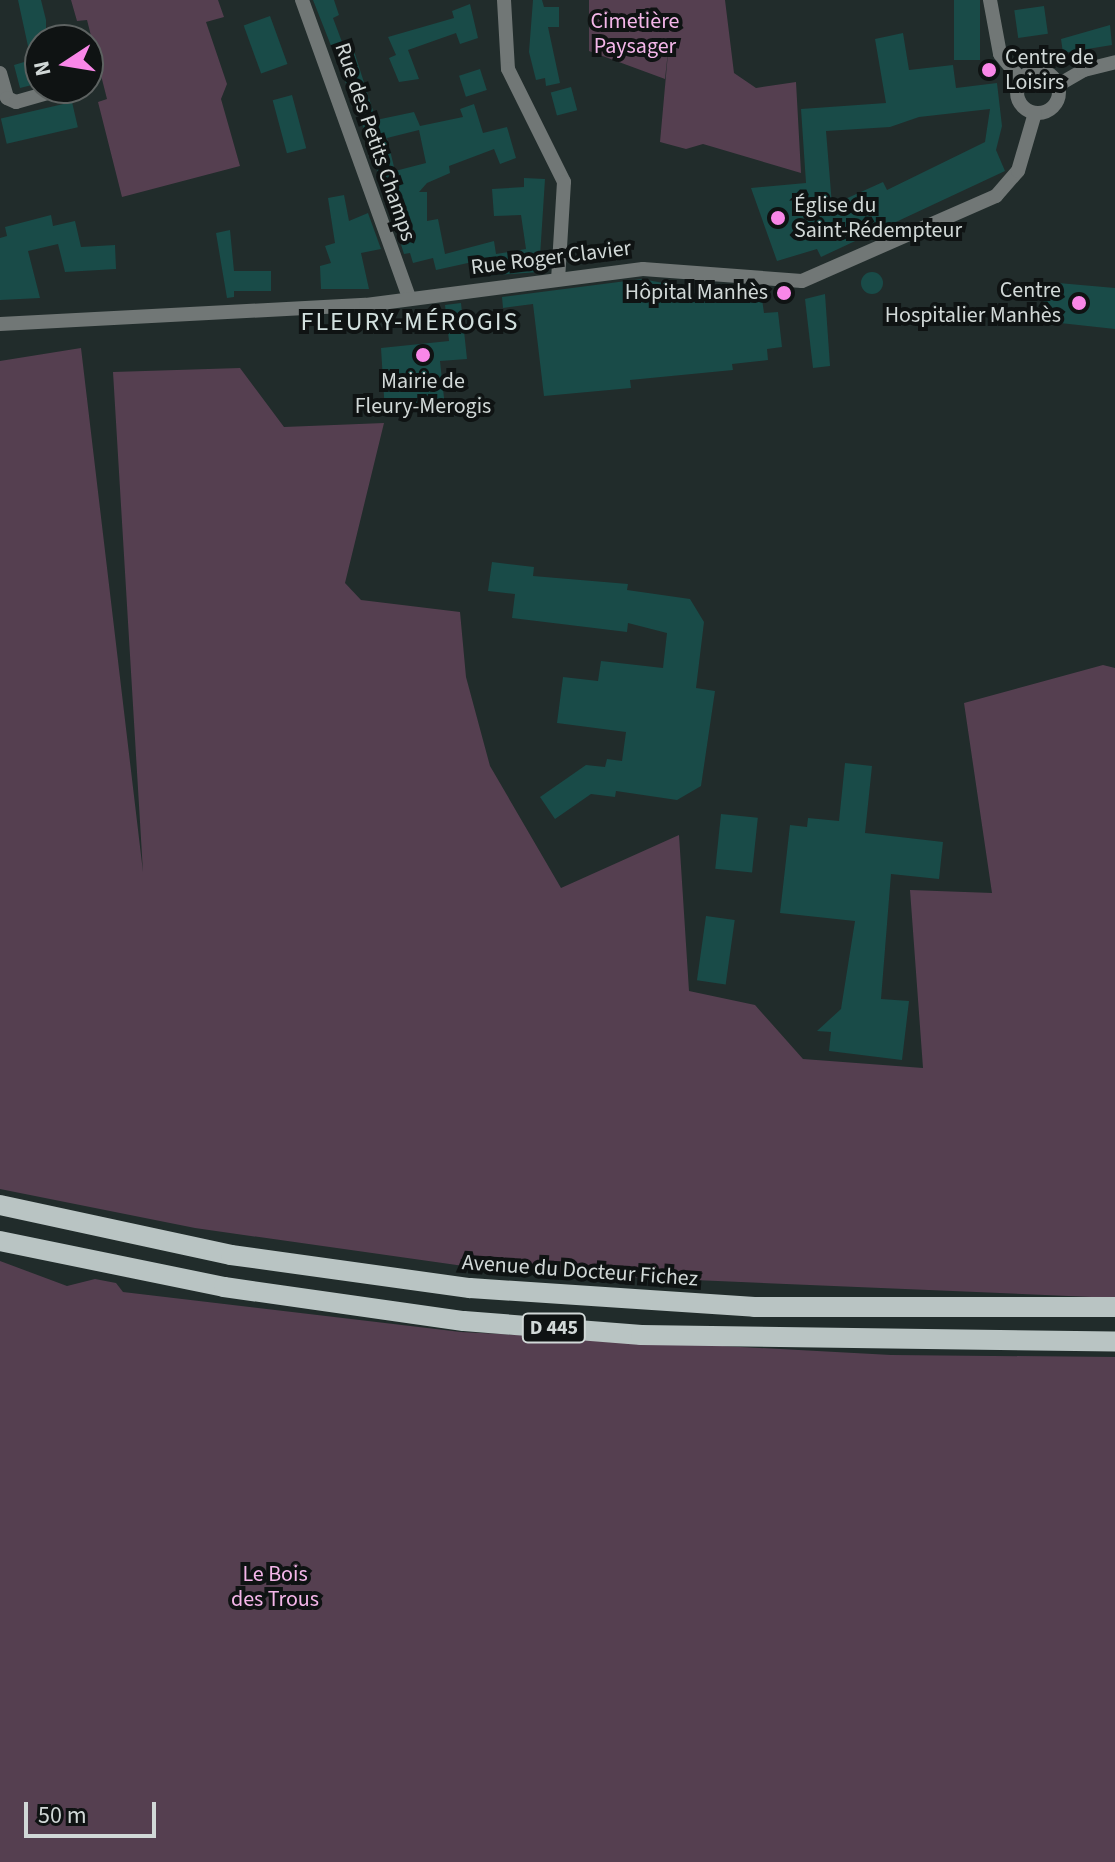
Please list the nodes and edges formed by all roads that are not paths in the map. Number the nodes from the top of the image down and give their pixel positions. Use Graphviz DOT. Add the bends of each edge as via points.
graph roads {
  1 [pos="302,0"];
  2 [pos="504,0"];
  3 [pos="990,0"];
  4 [pos="1115,62"];
  5 [pos="0,73"];
  6 [pos="1021,80"];
  7 [pos="1058,85"];
  8 [pos="24,100"];
  9 [pos="1035,113"];
  10 [pos="558,279"];
  11 [pos="409,298"];
  12 [pos="0,324"];
  13 [pos="0,1205"];
  14 [pos="0,1241"];
  15 [pos="1115,1307"];
  16 [pos="1115,1342"];
  1 -- 11 [label="street, Rue des Petits Champs"];
  2 -- 10 [label="street" via="508,69 564,182"];
  3 -- 6 [label="street" via="1000,54"];
  4 -- 7 [label="street, Rue Roger Clavier" via="1076,73"];
  5 -- 8 [label="street" via="7,98"];
  6 -- 7 [label="street" via="1044,72"];
  6 -- 9 [label="street" via="1018,97"];
  7 -- 9 [label="street, Rue Roger Clavier" via="1051,110"];
  9 -- 10 [label="street, Rue Roger Clavier" via="1018,171 1005,190 821,276 782,280 643,269"];
  10 -- 11 [label="street, Rue Roger Clavier"];
  11 -- 12 [label="street, Rue Roger Clavier"];
  13 -- 15 [label="main road, Avenue du Docteur Fichez / D 445" via="231,1255 470,1288 754,1307"];
  14 -- 16 [label="main road, D 445" via="224,1287 464,1321 641,1335"];
}
